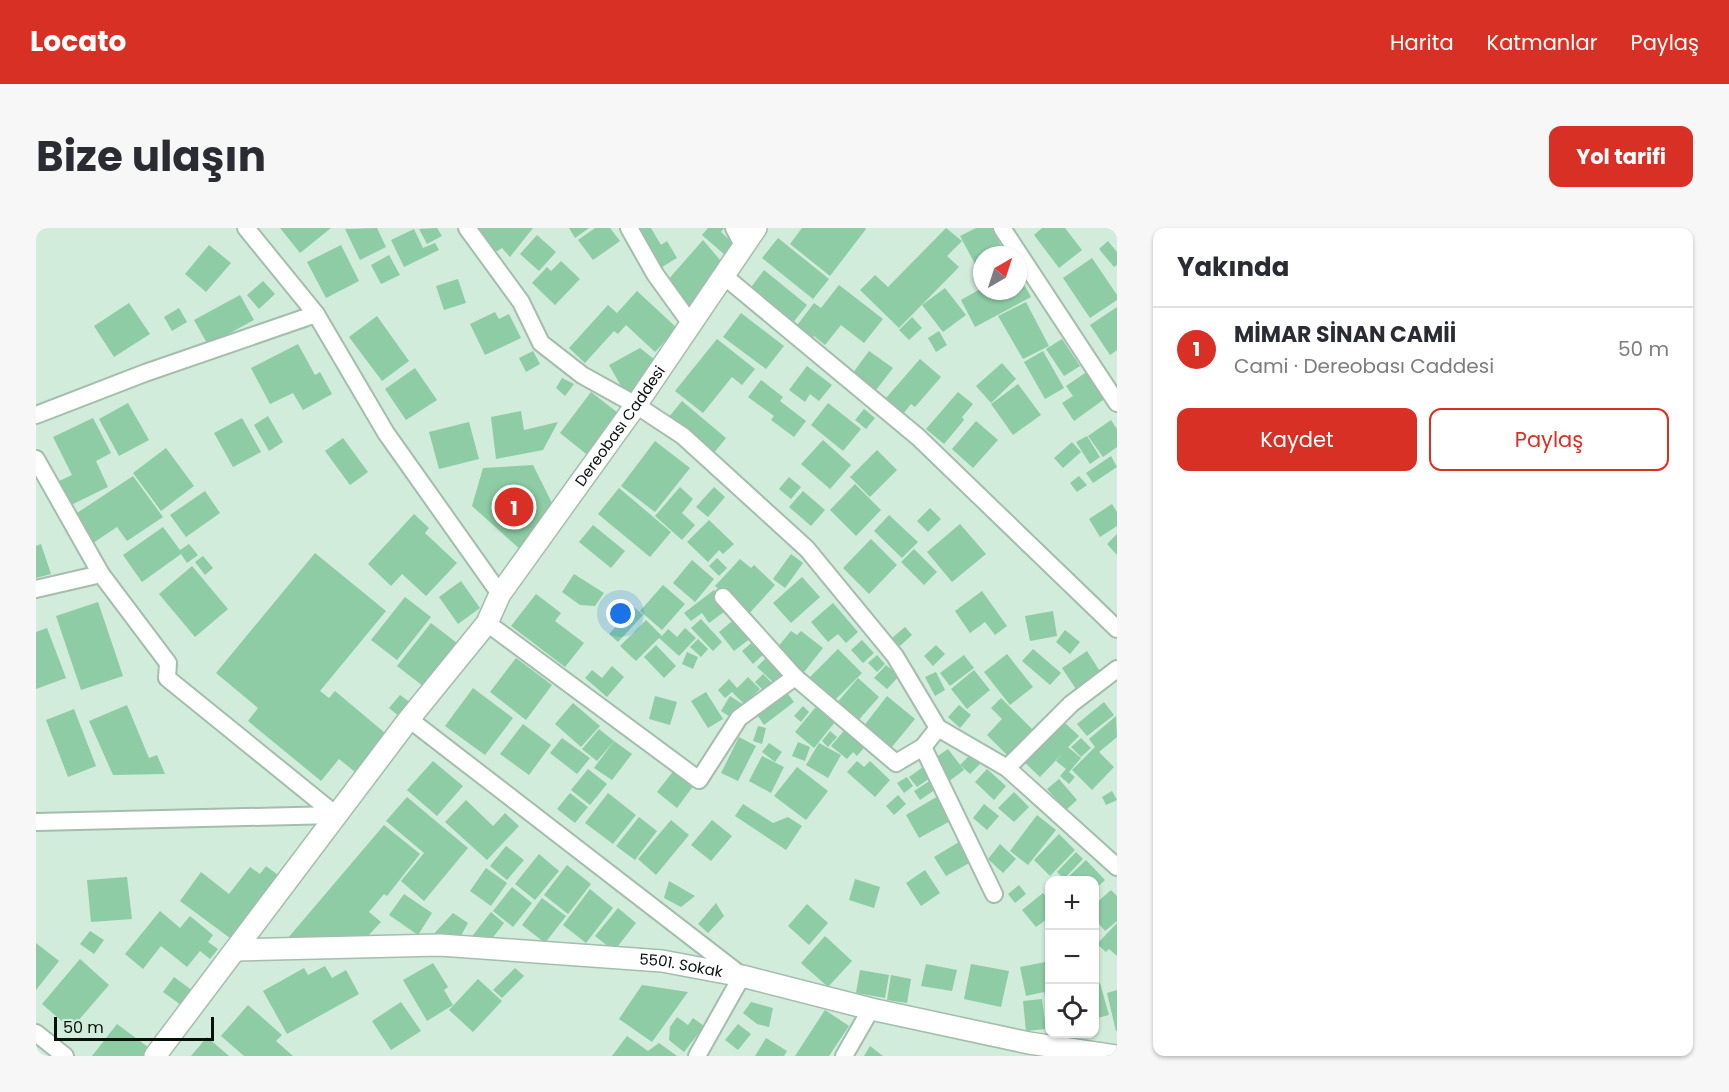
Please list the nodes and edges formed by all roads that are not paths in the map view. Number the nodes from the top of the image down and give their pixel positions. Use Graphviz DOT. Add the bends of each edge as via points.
graph roads {
  1 [pos="246,228"];
  2 [pos="467,228"];
  3 [pos="629,228"];
  4 [pos="756,228"];
  5 [pos="1002,228"];
  6 [pos="739,237"];
  7 [pos="724,276"];
  8 [pos="316,314"];
  9 [pos="691,324"];
  10 [pos="1117,403"];
  11 [pos="636,405"];
  12 [pos="36,415"];
  13 [pos="36,459"];
  14 [pos="101,574"];
  15 [pos="36,589"];
  16 [pos="500,594"];
  17 [pos="723,597"];
  18 [pos="487,623"];
  19 [pos="1117,629"];
  20 [pos="1117,669"];
  21 [pos="795,677"];
  22 [pos="409,719"];
  23 [pos="938,728"];
  24 [pos="923,747"];
  25 [pos="1007,768"];
  26 [pos="336,815"];
  27 [pos="36,822"];
  28 [pos="1117,867"];
  29 [pos="994,894"];
  30 [pos="236,950"];
  31 [pos="742,976"];
  32 [pos="871,1009"];
  33 [pos="36,1033"];
  34 [pos="65,1056"];
  35 [pos="154,1056"];
  36 [pos="697,1056"];
  37 [pos="844,1056"];
  38 [pos="1116,1056"];
  1 -- 8 [label="street"];
  2 -- 11 [label="street" via="521,302 542,343 582,375"];
  3 -- 9 [label="street" via="655,274"];
  4 -- 6 [label="street, Dereobası Caddesi"];
  5 -- 10 [label="street"];
  6 -- 7 [label="street, Dereobası Caddesi"];
  7 -- 9 [label="street, Dereobası Caddesi"];
  7 -- 19 [label="street" via="918,437"];
  8 -- 12 [label="street"];
  8 -- 16 [label="street" via="386,433"];
  9 -- 11 [label="street, Dereobası Caddesi"];
  11 -- 16 [label="street, Dereobası Caddesi"];
  11 -- 23 [label="street" via="683,436 807,549 895,656"];
  13 -- 14 [label="street"];
  14 -- 15 [label="street"];
  14 -- 26 [label="street" via="168,663 167,678"];
  16 -- 18 [label="street, Dereobası Caddesi"];
  17 -- 21 [label="street"];
  18 -- 21 [label="street" via="699,780 739,718"];
  18 -- 22 [label="street, Dereobası Caddesi"];
  20 -- 25 [label="street" via="1071,704"];
  21 -- 24 [label="street" via="896,764"];
  22 -- 26 [label="street, Dereobası Caddesi"];
  22 -- 31 [label="street"];
  23 -- 24 [label="street"];
  23 -- 25 [label="street"];
  24 -- 29 [label="street"];
  25 -- 28 [label="street"];
  26 -- 27 [label="street"];
  26 -- 30 [label="street, Dereobası Caddesi"];
  30 -- 31 [label="street, 5501. Sokak" via="440,945 662,962"];
  30 -- 35 [label="street, Dereobası Caddesi"];
  31 -- 32 [label="street, 5501. Sokak"];
  31 -- 36 [label="street"];
  32 -- 37 [label="street"];
  32 -- 38 [label="street, 5501. Sokak" via="1029,1043"];
  33 -- 34 [label="street"];
}
